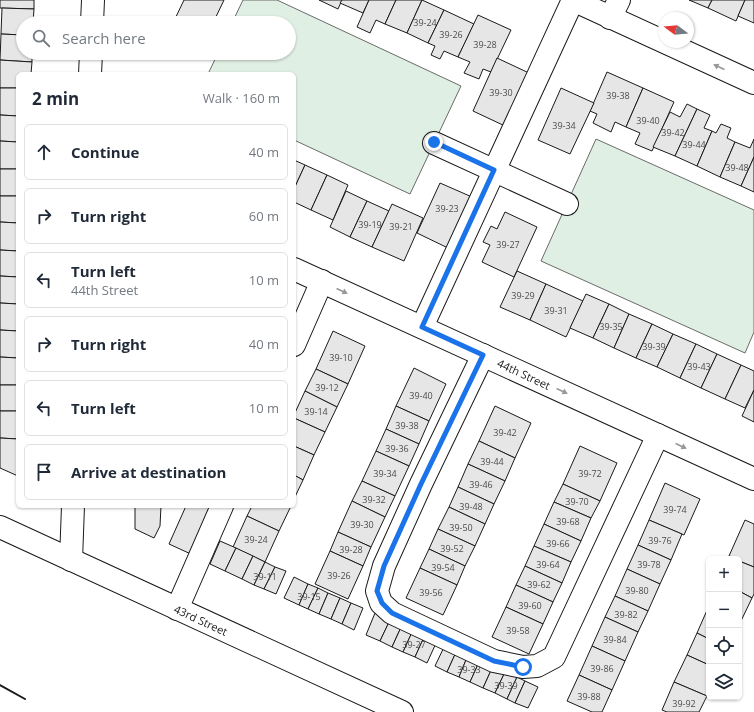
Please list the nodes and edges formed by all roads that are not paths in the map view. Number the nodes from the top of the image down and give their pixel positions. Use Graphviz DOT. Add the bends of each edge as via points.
graph roads {
  1 [pos="93,0"];
  2 [pos="573,0"];
  3 [pos="615,9"];
  4 [pos="92,16"];
  5 [pos="91,60"];
  6 [pos="90,72"];
  7 [pos="754,83"];
  8 [pos="434,142"];
  9 [pos="494,170"];
  10 [pos="567,204"];
  11 [pos="296,270"];
  12 [pos="322,282"];
  13 [pos="422,327"];
  14 [pos="296,340"];
  15 [pos="483,355"];
  16 [pos="658,435"];
  17 [pos="754,480"];
  18 [pos="73,508"];
  19 [pos="221,508"];
  20 [pos="0,527"];
  21 [pos="71,560"];
  22 [pos="177,608"];
  23 [pos="402,712"];
  1 -- 4 [label="street"];
  2 -- 3 [label="street"];
  2 -- 9 [label="street"];
  7 -- 3 [label="street, one-way"];
  5 -- 6 [label="street"];
  8 -- 9 [label="street"];
  9 -- 10 [label="street"];
  9 -- 13 [label="street"];
  11 -- 12 [label="street, 44th Street"];
  12 -- 13 [label="street, 44th Street, one-way"];
  12 -- 14 [label="street"];
  13 -- 15 [label="street, 44th Street"];
  15 -- 16 [label="street, 44th Street, one-way"];
  15 -- 16 [label="street" via="387,559 377,591 382,603 392,613 494,661 523,667 536,666 554,657"];
  16 -- 17 [label="street, 44th Street, one-way"];
  18 -- 21 [label="street"];
  19 -- 22 [label="street"];
  20 -- 21 [label="street, 43rd Street"];
  21 -- 22 [label="street, 43rd Street"];
  22 -- 23 [label="street, 43rd Street"];
}
